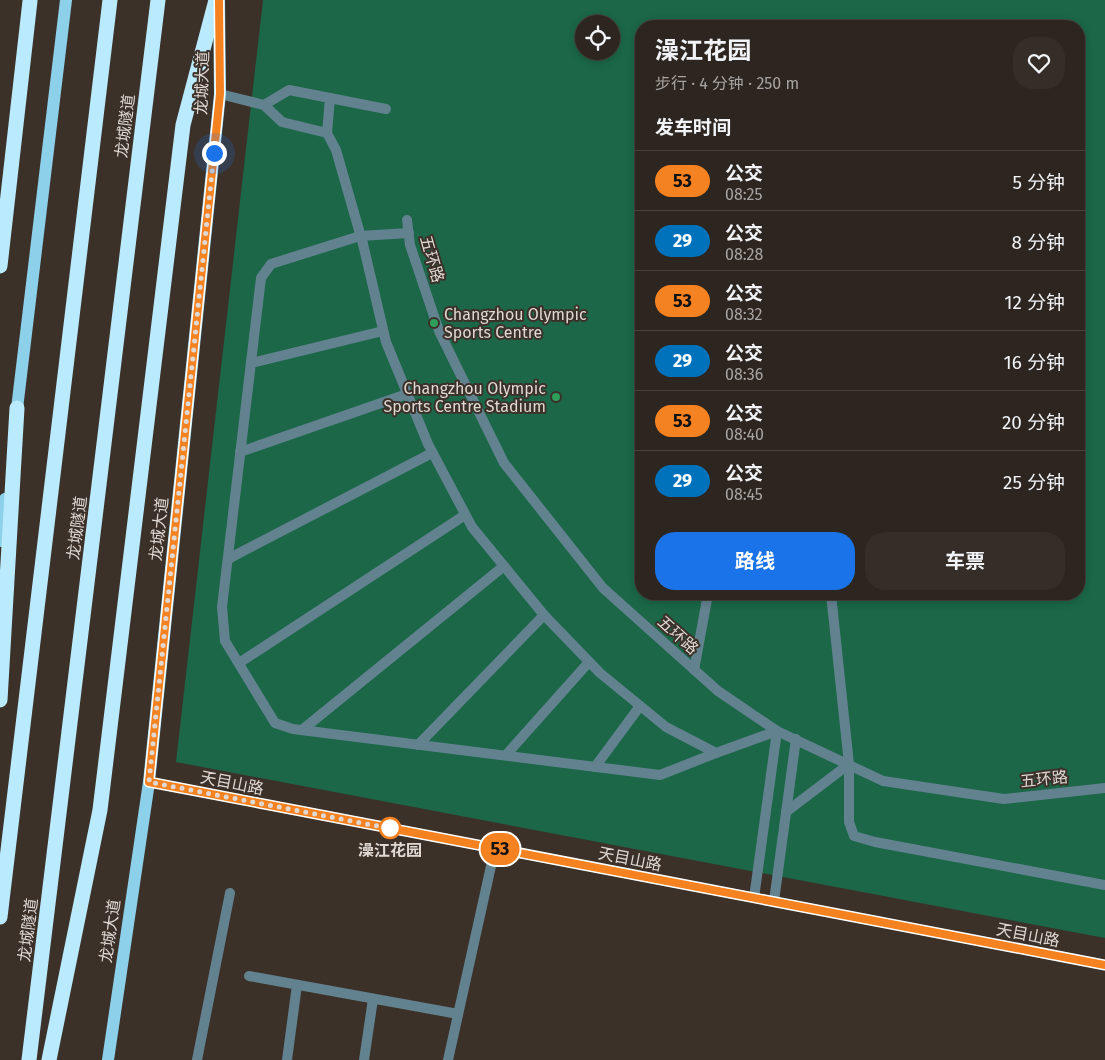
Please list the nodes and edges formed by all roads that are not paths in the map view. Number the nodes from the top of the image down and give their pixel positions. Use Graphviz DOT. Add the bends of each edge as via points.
graph roads {
  1 [pos="66,0"];
  2 [pos="110,0"];
  3 [pos="158,0"];
  4 [pos="218,0"];
  5 [pos="30,1"];
  6 [pos="220,94"];
  7 [pos="330,98"];
  8 [pos="264,104"];
  9 [pos="386,109"];
  10 [pos="327,133"];
  11 [pos="408,220"];
  12 [pos="409,234"];
  13 [pos="360,236"];
  14 [pos="0,266"];
  15 [pos="383,332"];
  16 [pos="251,363"];
  17 [pos="407,394"];
  18 [pos="17,408"];
  19 [pos="240,452"];
  20 [pos="432,453"];
  21 [pos="465,515"];
  22 [pos="0,541"];
  23 [pos="228,559"];
  24 [pos="504,566"];
  25 [pos="707,600"];
  26 [pos="832,600"];
  27 [pos="544,615"];
  28 [pos="588,662"];
  29 [pos="239,663"];
  30 [pos="694,670"];
  31 [pos="0,700"];
  32 [pos="640,706"];
  33 [pos="302,730"];
  34 [pos="777,730"];
  35 [pos="796,739"];
  36 [pos="418,745"];
  37 [pos="716,753"];
  38 [pos="506,755"];
  39 [pos="849,764"];
  40 [pos="595,767"];
  41 [pos="149,782"];
  42 [pos="1105,788"];
  43 [pos="786,812"];
  44 [pos="495,848"];
  45 [pos="1105,885"];
  46 [pos="230,893"];
  47 [pos="754,898"];
  48 [pos="774,901"];
  49 [pos="0,917"];
  50 [pos="1105,965"];
  51 [pos="248,976"];
  52 [pos="297,985"];
  53 [pos="373,998"];
  54 [pos="458,1014"];
  55 [pos="29,1060"];
  56 [pos="49,1060"];
  57 [pos="108,1060"];
  58 [pos="197,1060"];
  59 [pos="287,1060"];
  60 [pos="364,1060"];
  61 [pos="448,1060"];
  1 -- 18 [label="main road"];
  2 -- 49 [label="highway, 龙城隧道"];
  3 -- 55 [label="highway, 龙城隧道"];
  4 -- 6 [label="main road, 龙城大道"];
  4 -- 56 [label="highway" via="183,125 100,810"];
  5 -- 14 [label="highway"];
  6 -- 8 [label="lane"];
  6 -- 41 [label="main road, 龙城大道"];
  7 -- 8 [label="lane" via="289,90"];
  7 -- 9 [label="lane"];
  7 -- 10 [label="lane"];
  8 -- 10 [label="lane" via="282,122"];
  10 -- 13 [label="lane" via="336,150"];
  11 -- 12 [label="lane, 五环路"];
  12 -- 13 [label="lane"];
  12 -- 30 [label="lane, 五环路" via="439,331 504,463 603,588"];
  13 -- 15 [label="lane"];
  13 -- 16 [label="lane" via="271,264 261,278"];
  15 -- 16 [label="lane"];
  15 -- 17 [label="lane"];
  16 -- 19 [label="lane"];
  17 -- 19 [label="lane"];
  17 -- 20 [label="lane"];
  18 -- 22 [label="main road"];
  18 -- 31 [label="highway"];
  19 -- 23 [label="lane"];
  20 -- 21 [label="lane"];
  20 -- 23 [label="lane"];
  21 -- 24 [label="lane"];
  21 -- 29 [label="lane"];
  23 -- 29 [label="lane" via="222,616 225,641"];
  24 -- 27 [label="lane"];
  24 -- 33 [label="lane"];
  25 -- 30 [label="lane"];
  26 -- 39 [label="lane"];
  27 -- 28 [label="lane"];
  27 -- 36 [label="lane"];
  28 -- 32 [label="lane"];
  28 -- 38 [label="lane"];
  29 -- 33 [label="lane" via="275,722"];
  30 -- 34 [label="lane, 五环路" via="718,691"];
  32 -- 37 [label="lane" via="666,727"];
  32 -- 40 [label="lane"];
  33 -- 36 [label="lane"];
  34 -- 35 [label="lane, 五环路"];
  34 -- 37 [label="lane"];
  34 -- 47 [label="lane"];
  35 -- 39 [label="lane, 五环路"];
  35 -- 43 [label="lane"];
  36 -- 38 [label="lane"];
  37 -- 40 [label="lane" via="660,775"];
  38 -- 40 [label="lane"];
  39 -- 42 [label="lane, 五环路" via="883,781 1004,799"];
  39 -- 43 [label="lane"];
  39 -- 45 [label="lane" via="849,822 854,836"];
  41 -- 44 [label="street, 天目山路"];
  41 -- 57 [label="main road, 龙城大道"];
  43 -- 48 [label="lane"];
  44 -- 47 [label="street, 天目山路"];
  44 -- 54 [label="lane"];
  46 -- 58 [label="lane"];
  47 -- 48 [label="street, 天目山路"];
  48 -- 50 [label="street, 天目山路"];
  51 -- 52 [label="lane"];
  52 -- 53 [label="lane"];
  52 -- 59 [label="lane"];
  53 -- 54 [label="lane"];
  53 -- 60 [label="lane"];
  54 -- 61 [label="lane"];
}
